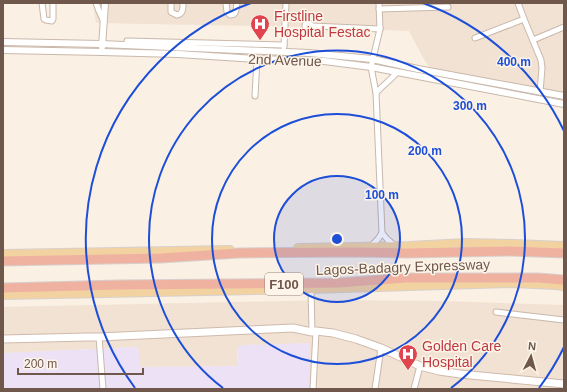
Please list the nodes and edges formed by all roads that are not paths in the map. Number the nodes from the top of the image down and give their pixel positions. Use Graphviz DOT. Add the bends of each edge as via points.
graph roads {
  1 [pos="42,3"];
  2 [pos="53,3"];
  3 [pos="96,3"];
  4 [pos="105,3"];
  5 [pos="171,3"];
  6 [pos="183,3"];
  7 [pos="226,3"];
  8 [pos="237,3"];
  9 [pos="286,3"];
  10 [pos="518,3"];
  11 [pos="379,6"];
  12 [pos="448,6"];
  13 [pos="524,19"];
  14 [pos="104,22"];
  15 [pos="312,26"];
  16 [pos="564,26"];
  17 [pos="380,29"];
  18 [pos="475,38"];
  19 [pos="533,40"];
  20 [pos="127,41"];
  21 [pos="3,42"];
  22 [pos="102,44"];
  23 [pos="284,45"];
  24 [pos="3,50"];
  25 [pos="102,52"];
  26 [pos="283,52"];
  27 [pos="257,59"];
  28 [pos="372,59"];
  29 [pos="371,67"];
  30 [pos="397,72"];
  31 [pos="540,92"];
  32 [pos="376,93"];
  33 [pos="255,96"];
  34 [pos="564,96"];
  35 [pos="564,104"];
  36 [pos="382,233"];
  37 [pos="370,246"];
  38 [pos="395,246"];
  39 [pos="564,246"];
  40 [pos="564,253"];
  41 [pos="3,254"];
  42 [pos="3,260"];
  43 [pos="564,280"];
  44 [pos="564,286"];
  45 [pos="3,288"];
  46 [pos="311,289"];
  47 [pos="3,295"];
  48 [pos="496,312"];
  49 [pos="564,320"];
  50 [pos="314,332"];
  51 [pos="99,337"];
  52 [pos="3,339"];
  53 [pos="381,348"];
  54 [pos="420,366"];
  55 [pos="564,384"];
  56 [pos="103,389"];
  57 [pos="314,389"];
  58 [pos="375,389"];
  59 [pos="414,389"];
  1 -- 2 [label="street" via="44,18 52,21"];
  3 -- 14 [label="street"];
  4 -- 14 [label="street"];
  5 -- 6 [label="street" via="171,12 177,15 181,14"];
  7 -- 8 [label="street" via="230,15 235,14"];
  9 -- 23 [label="street"];
  10 -- 13 [label="street"];
  11 -- 12 [label="street"];
  11 -- 17 [label="street"];
  13 -- 18 [label="street"];
  13 -- 19 [label="street"];
  14 -- 22 [label="street"];
  15 -- 17 [label="street"];
  16 -- 19 [label="street"];
  17 -- 28 [label="street"];
  19 -- 31 [label="street" via="541,60"];
  20 -- 23 [label="street"];
  21 -- 22 [label="street, 2nd Avenue"];
  22 -- 25 [label="street"];
  22 -- 26 [label="street, 2nd Avenue"];
  23 -- 26 [label="street"];
  24 -- 25 [label="street, 2nd Avenue"];
  25 -- 27 [label="street, 2nd Avenue"];
  26 -- 28 [label="street, 2nd Avenue"];
  27 -- 29 [label="street, 2nd Avenue" via="324,61"];
  27 -- 33 [label="street"];
  28 -- 29 [label="street"];
  28 -- 31 [label="street, 2nd Avenue"];
  29 -- 30 [label="street, 2nd Avenue"];
  29 -- 32 [label="street"];
  30 -- 32 [label="street"];
  30 -- 35 [label="street, 2nd Avenue"];
  31 -- 34 [label="street, 2nd Avenue"];
  32 -- 36 [label="street"];
  36 -- 37 [label="street"];
  36 -- 38 [label="street"];
  37 -- 38 [label="main road, Lagos-Badagry Expressway"];
  37 -- 41 [label="main road, Lagos-Badagry Expressway"];
  38 -- 39 [label="main road, Lagos-Badagry Expressway" via="466,243"];
  40 -- 42 [label="highway, Lagos-Badagry Expressway / F100" via="239,253 161,258"];
  43 -- 45 [label="highway, Lagos-Badagry Expressway / F100" via="406,278 338,283"];
  44 -- 46 [label="main road, Lagos-Badagry Expressway" via="513,283"];
  46 -- 47 [label="main road, Lagos-Badagry Expressway"];
  46 -- 50 [label="street"];
  48 -- 49 [label="street"];
  50 -- 51 [label="main road" via="293,328"];
  50 -- 53 [label="main road" via="333,333"];
  50 -- 57 [label="street"];
  51 -- 52 [label="main road"];
  51 -- 56 [label="street"];
  53 -- 54 [label="main road"];
  53 -- 58 [label="street"];
  54 -- 55 [label="main road" via="460,374"];
  54 -- 59 [label="street"];
}
